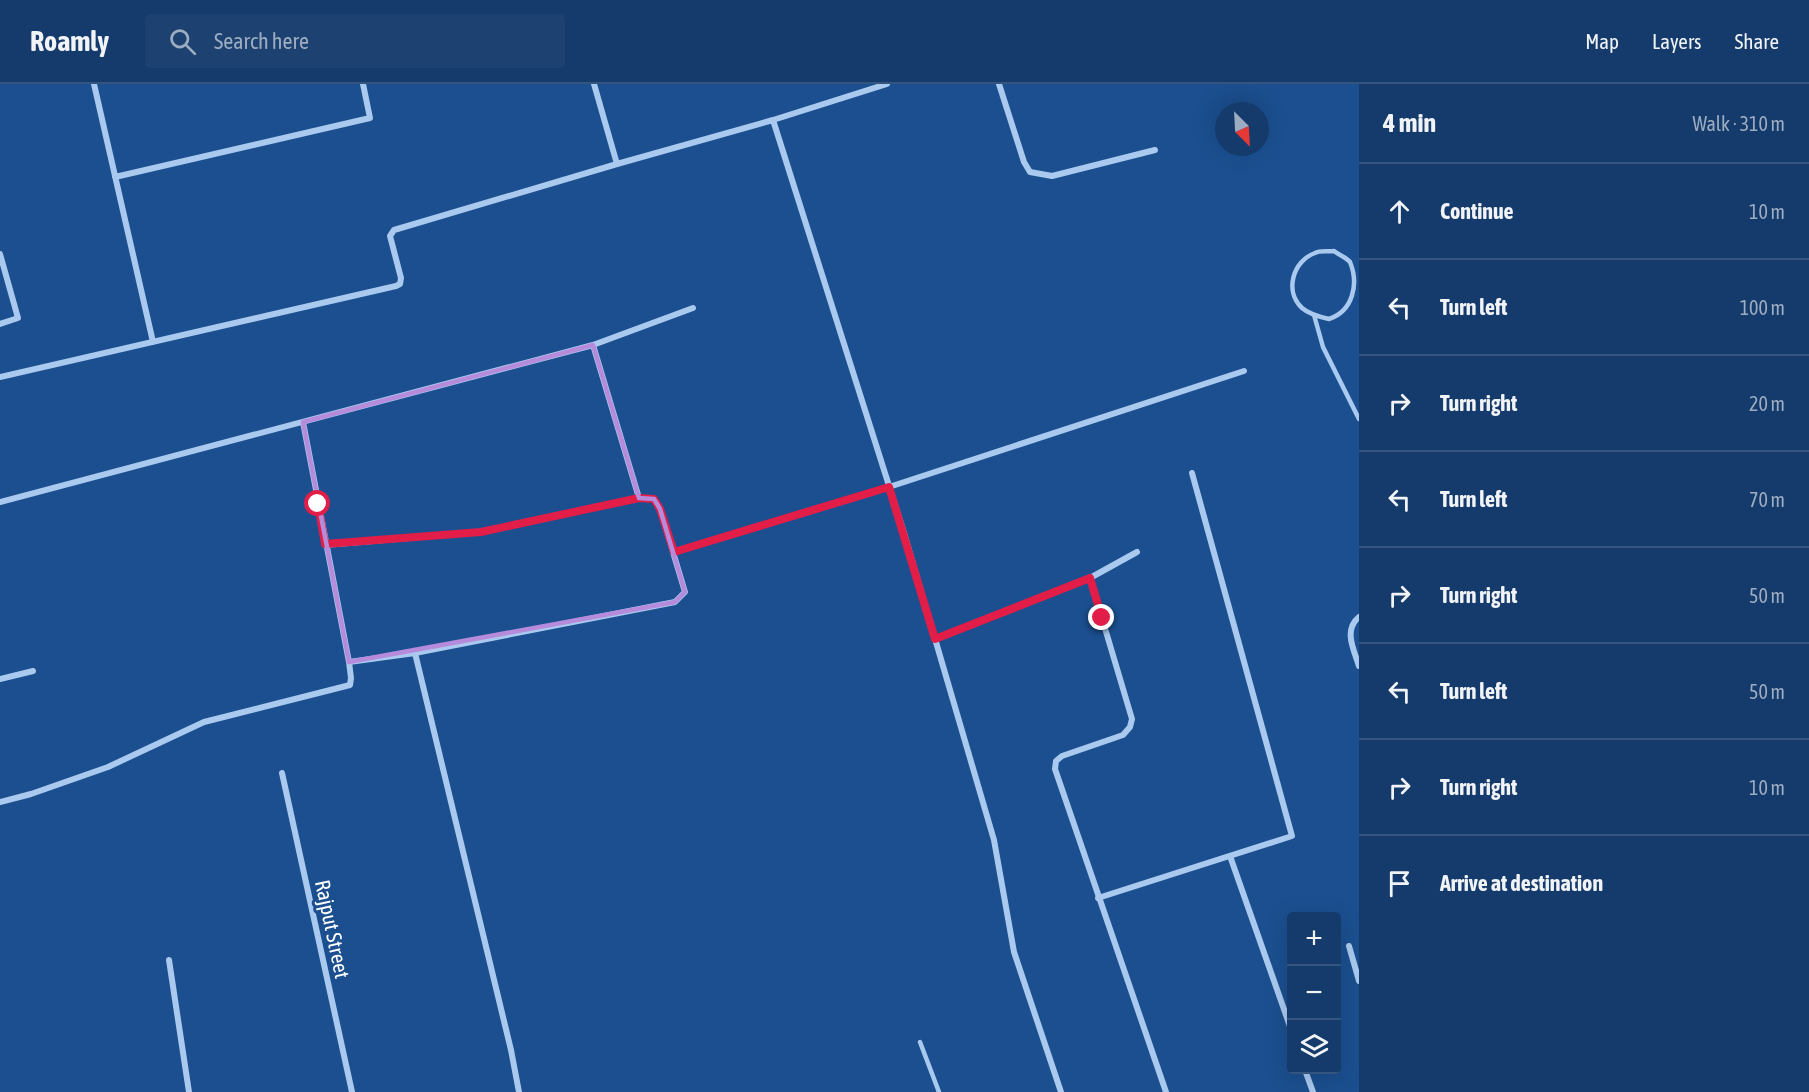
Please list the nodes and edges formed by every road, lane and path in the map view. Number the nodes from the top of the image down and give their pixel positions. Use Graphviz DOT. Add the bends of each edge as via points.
graph roads {
  1 [pos="94,84"];
  2 [pos="363,84"];
  3 [pos="594,84"];
  4 [pos="887,84"];
  5 [pos="999,84"];
  6 [pos="773,120"];
  7 [pos="1155,150"];
  8 [pos="617,164"];
  9 [pos="115,177"];
  10 [pos="0,254"];
  11 [pos="693,308"];
  12 [pos="1314,315"];
  13 [pos="0,324"];
  14 [pos="153,342"];
  15 [pos="593,345"];
  16 [pos="1244,371"];
  17 [pos="0,377"];
  18 [pos="1359,419"];
  19 [pos="303,422"];
  20 [pos="1192,472"];
  21 [pos="889,487"];
  22 [pos="639,498"];
  23 [pos="0,502"];
  24 [pos="325,544"];
  25 [pos="674,552"];
  26 [pos="1137,552"];
  27 [pos="1090,578"];
  28 [pos="1359,617"];
  29 [pos="935,639"];
  30 [pos="415,654"];
  31 [pos="349,662"];
  32 [pos="1359,666"];
  33 [pos="33,670"];
  34 [pos="0,679"];
  35 [pos="282,773"];
  36 [pos="0,802"];
  37 [pos="1230,856"];
  38 [pos="1098,898"];
  39 [pos="1349,946"];
  40 [pos="169,960"];
  41 [pos="1359,981"];
  42 [pos="1288,1020"];
  43 [pos="920,1042"];
  44 [pos="1306,1074"];
  45 [pos="189,1092"];
  46 [pos="352,1092"];
  47 [pos="519,1092"];
  48 [pos="939,1092"];
  49 [pos="1061,1092"];
  50 [pos="1166,1092"];
  51 [pos="1313,1092"];
  1 -- 9 [label="street"];
  2 -- 9 [label="street" via="370,118"];
  3 -- 8 [label="street"];
  4 -- 6 [label="street"];
  5 -- 7 [label="street" via="1030,172 1052,176"];
  6 -- 8 [label="street"];
  6 -- 21 [label="street"];
  8 -- 14 [label="street" via="394,230 390,236 401,278 396,286"];
  9 -- 14 [label="street"];
  10 -- 13 [label="street" via="18,318"];
  11 -- 15 [label="street"];
  12 -- 12 [label="lane" via="1302,307 1293,293 1293,275 1301,260 1316,252 1334,251 1349,260 1358,275 1358,292 1349,307 1335,317"];
  12 -- 18 [label="lane" via="1323,347"];
  14 -- 17 [label="street"];
  15 -- 19 [label="street"];
  15 -- 22 [label="street"];
  16 -- 21 [label="street"];
  19 -- 23 [label="street"];
  19 -- 24 [label="street"];
  20 -- 37 [label="street" via="1292,836"];
  21 -- 25 [label="street"];
  21 -- 29 [label="street"];
  22 -- 24 [label="street" via="481,532"];
  22 -- 25 [label="street" via="654,499"];
  24 -- 31 [label="street"];
  25 -- 30 [label="street" via="685,592 675,602"];
  26 -- 27 [label="street"];
  27 -- 29 [label="street"];
  27 -- 38 [label="street" via="1132,719 1123,735 1062,756 1055,769"];
  28 -- 32 [label="street" via="1350,632"];
  29 -- 49 [label="street" via="994,840 1014,952"];
  30 -- 31 [label="street"];
  30 -- 47 [label="street"];
  31 -- 36 [label="street" via="350,686 204,722 108,767"];
  33 -- 34 [label="street"];
  35 -- 46 [label="street, Rajput Street"];
  37 -- 38 [label="street"];
  37 -- 42 [label="street"];
  38 -- 50 [label="street"];
  39 -- 41 [label="street"];
  40 -- 45 [label="street"];
  43 -- 48 [label="lane"];
  44 -- 51 [label="street"];
}
